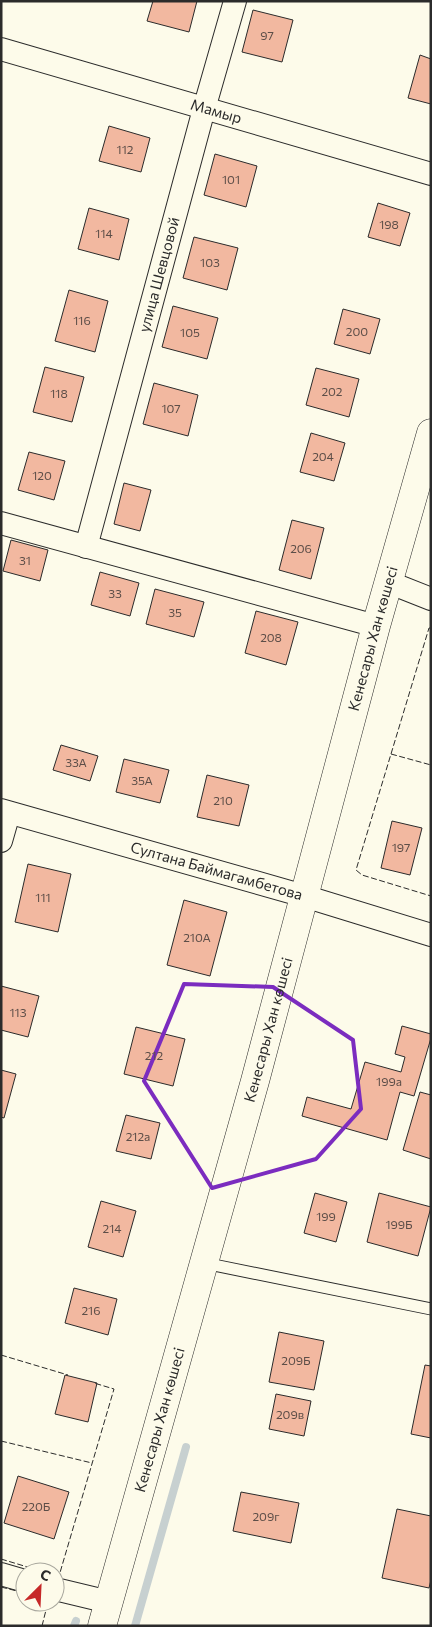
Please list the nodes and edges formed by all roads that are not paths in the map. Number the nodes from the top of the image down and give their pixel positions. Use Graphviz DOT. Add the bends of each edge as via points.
graph roads {
  1 [pos="235,1"];
  2 [pos="1,49"];
  3 [pos="204,109"];
  4 [pos="431,174"];
  5 [pos="431,433"];
  6 [pos="1,523"];
  7 [pos="86,547"];
  8 [pos="388,582"];
  9 [pos="431,599"];
  10 [pos="376,626"];
  11 [pos="5,812"];
  12 [pos="1,841"];
  13 [pos="304,896"];
  14 [pos="431,935"];
  15 [pos="204,1263"];
  16 [pos="431,1309"];
  17 [pos="1,1574"];
  18 [pos="15,1578"];
  19 [pos="65,1594"];
  20 [pos="105,1614"];
  1 -- 3 [label="street, улица Шевцовой"];
  2 -- 3 [label="street, Мамыр"];
  3 -- 4 [label="street, Мамыр"];
  3 -- 7 [label="street, улица Шевцовой"];
  5 -- 8 [label="main road, Кенесары Хан көшесі"];
  6 -- 7 [label="street"];
  7 -- 10 [label="street"];
  8 -- 9 [label="street"];
  8 -- 10 [label="main road, Кенесары Хан көшесі"];
  10 -- 13 [label="main road, Кенесары Хан көшесі"];
  11 -- 12 [label="street"];
  11 -- 13 [label="street, Султана Баймагамбетова"];
  13 -- 14 [label="street, Султана Баймагамбетова"];
  13 -- 15 [label="main road, Кенесары Хан көшесі"];
  15 -- 16 [label="lane"];
  15 -- 20 [label="main road, Кенесары Хан көшесі"];
  17 -- 18 [label="street"];
  19 -- 20 [label="street"];
}
